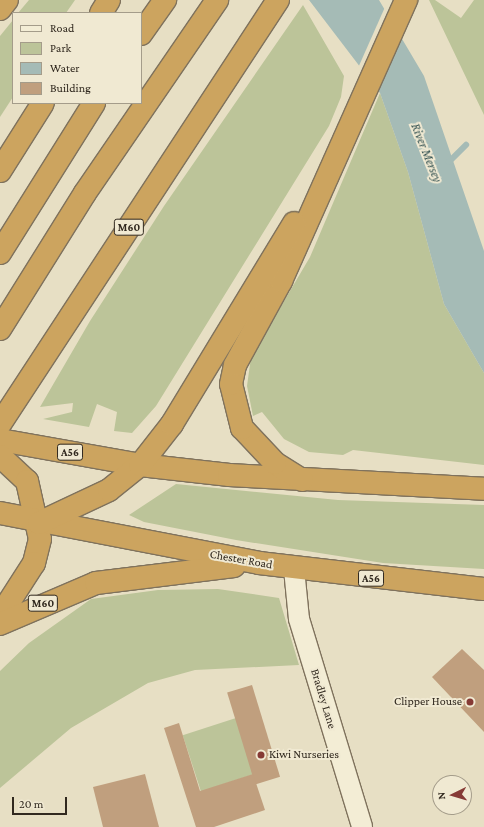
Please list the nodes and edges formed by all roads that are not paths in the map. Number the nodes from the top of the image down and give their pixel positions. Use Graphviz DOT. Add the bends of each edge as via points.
graph roads {
  1 [pos="7,0"];
  2 [pos="109,0"];
  3 [pos="165,0"];
  4 [pos="278,0"];
  5 [pos="406,0"];
  6 [pos="217,1"];
  7 [pos="0,9"];
  8 [pos="102,12"];
  9 [pos="142,33"];
  10 [pos="42,104"];
  11 [pos="93,104"];
  12 [pos="333,160"];
  13 [pos="0,171"];
  14 [pos="0,253"];
  15 [pos="0,329"];
  16 [pos="4,417"];
  17 [pos="0,440"];
  18 [pos="0,456"];
  19 [pos="140,465"];
  20 [pos="302,480"];
  21 [pos="484,489"];
  22 [pos="0,514"];
  23 [pos="39,523"];
  24 [pos="259,563"];
  25 [pos="294,569"];
  26 [pos="484,589"];
  27 [pos="0,616"];
  28 [pos="0,624"];
  29 [pos="362,827"];
  1 -- 7 [label="highway"];
  2 -- 8 [label="highway"];
  3 -- 9 [label="highway"];
  4 -- 16 [label="highway, M60" via="248,40"];
  5 -- 12 [label="highway"];
  6 -- 15 [label="highway" via="84,193"];
  10 -- 13 [label="highway"];
  11 -- 14 [label="highway"];
  12 -- 19 [label="highway" via="172,424"];
  12 -- 20 [label="highway" via="281,281 235,365 231,384 238,420 254,445"];
  17 -- 19 [label="highway, A56"];
  18 -- 23 [label="highway" via="27,481"];
  19 -- 20 [label="highway, A56"];
  19 -- 23 [label="highway" via="109,490"];
  20 -- 21 [label="highway, A56"];
  22 -- 23 [label="highway, Chester Road / A56"];
  23 -- 24 [label="highway, Chester Road / A56"];
  23 -- 27 [label="highway, M60" via="40,539 29,572"];
  24 -- 25 [label="highway, Chester Road / A56"];
  24 -- 28 [label="highway, M60" via="88,585"];
  25 -- 26 [label="highway, Chester Road / A56"];
  25 -- 29 [label="street, Bradley Lane" via="299,619"];
}
